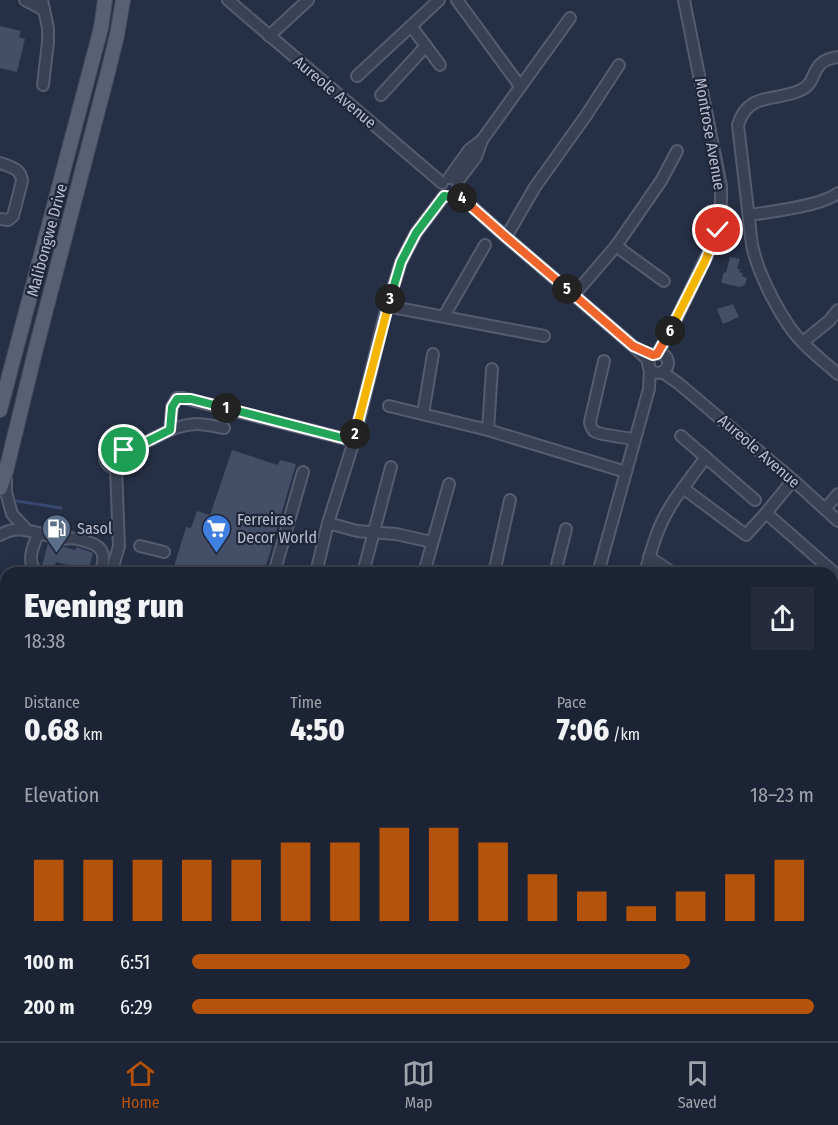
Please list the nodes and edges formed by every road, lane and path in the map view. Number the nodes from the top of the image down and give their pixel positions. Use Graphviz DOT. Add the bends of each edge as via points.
graph roads {
  1 [pos="25,0"];
  2 [pos="105,0"];
  3 [pos="123,0"];
  4 [pos="228,0"];
  5 [pos="308,0"];
  6 [pos="439,0"];
  7 [pos="457,0"];
  8 [pos="684,0"];
  9 [pos="43,5"];
  10 [pos="570,18"];
  11 [pos="411,26"];
  12 [pos="269,36"];
  13 [pos="426,46"];
  14 [pos="838,57"];
  15 [pos="619,64"];
  16 [pos="440,65"];
  17 [pos="357,76"];
  18 [pos="43,86"];
  19 [pos="520,86"];
  20 [pos="381,95"];
  21 [pos="677,151"];
  22 [pos="0,163"];
  23 [pos="449,181"];
  24 [pos="838,193"];
  25 [pos="458,194"];
  26 [pos="444,196"];
  27 [pos="749,215"];
  28 [pos="0,219"];
  29 [pos="506,237"];
  30 [pos="485,245"];
  31 [pos="616,246"];
  32 [pos="664,281"];
  33 [pos="574,295"];
  34 [pos="387,306"];
  35 [pos="838,310"];
  36 [pos="444,316"];
  37 [pos="544,336"];
  38 [pos="803,342"];
  39 [pos="433,354"];
  40 [pos="604,362"];
  41 [pos="658,364"];
  42 [pos="492,369"];
  43 [pos="838,374"];
  44 [pos="389,406"];
  45 [pos="0,410"];
  46 [pos="423,414"];
  47 [pos="224,428"];
  48 [pos="170,430"];
  49 [pos="488,430"];
  50 [pos="681,436"];
  51 [pos="635,439"];
  52 [pos="354,441"];
  53 [pos="127,455"];
  54 [pos="706,457"];
  55 [pos="391,467"];
  56 [pos="116,468"];
  57 [pos="6,471"];
  58 [pos="303,472"];
  59 [pos="626,472"];
  60 [pos="793,480"];
  61 [pos="448,484"];
  62 [pos="0,488"];
  63 [pos="683,489"];
  64 [pos="838,494"];
  65 [pos="510,500"];
  66 [pos="755,500"];
  67 [pos="825,509"];
  68 [pos="766,513"];
  69 [pos="838,521"];
  70 [pos="328,523"];
  71 [pos="26,529"];
  72 [pos="566,529"];
  73 [pos="374,533"];
  74 [pos="38,534"];
  75 [pos="0,535"];
  76 [pos="50,536"];
  77 [pos="63,539"];
  78 [pos="432,542"];
  79 [pos="140,546"];
  80 [pos="164,552"];
  81 [pos="649,557"];
  82 [pos="33,567"];
  83 [pos="102,567"];
  84 [pos="113,567"];
  85 [pos="276,567"];
  86 [pos="317,567"];
  87 [pos="365,567"];
  88 [pos="426,567"];
  89 [pos="496,567"];
  90 [pos="556,567"];
  91 [pos="600,567"];
  92 [pos="646,567"];
  93 [pos="664,567"];
  94 [pos="821,567"];
  1 -- 9 [label="street"];
  2 -- 45 [label="main road, Malibongwe Drive" via="101,28"];
  3 -- 57 [label="main road, Malibongwe Drive"];
  4 -- 12 [label="street, Aureole Avenue"];
  5 -- 12 [label="street"];
  6 -- 11 [label="street"];
  7 -- 19 [label="street"];
  8 -- 41 [label="street, Montrose Avenue" via="721,186 721,208 713,243"];
  9 -- 18 [label="street" via="48,42"];
  10 -- 19 [label="street"];
  11 -- 13 [label="street"];
  11 -- 17 [label="street"];
  12 -- 23 [label="street, Aureole Avenue"];
  13 -- 16 [label="street"];
  13 -- 20 [label="street"];
  14 -- 27 [label="street" via="818,65 804,89 753,103 741,115 738,124"];
  15 -- 29 [label="street" via="535,187"];
  19 -- 23 [label="street"];
  21 -- 31 [label="street" via="662,181"];
  22 -- 28 [label="street" via="22,175 13,216"];
  23 -- 25 [label="street" via="460,188"];
  23 -- 26 [label="street" via="440,190"];
  24 -- 27 [label="street" via="826,200"];
  25 -- 26 [label="street"];
  25 -- 29 [label="street, Aureole Avenue"];
  26 -- 34 [label="street" via="416,233 401,262"];
  27 -- 38 [label="street" via="755,262 774,301"];
  29 -- 33 [label="street, Aureole Avenue"];
  30 -- 36 [label="street"];
  31 -- 32 [label="street"];
  31 -- 33 [label="street"];
  33 -- 41 [label="street, Aureole Avenue"];
  34 -- 36 [label="street"];
  34 -- 52 [label="street"];
  35 -- 38 [label="street"];
  36 -- 37 [label="street"];
  38 -- 43 [label="street"];
  39 -- 46 [label="street"];
  40 -- 51 [label="street" via="591,427 599,433"];
  41 -- 51 [label="street, Montrose Avenue"];
  41 -- 60 [label="street, Aureole Avenue"];
  42 -- 49 [label="street"];
  44 -- 46 [label="street"];
  46 -- 49 [label="street"];
  47 -- 48 [label="street" via="194,423"];
  48 -- 52 [label="street" via="172,407 177,399 183,398"];
  48 -- 53 [label="street"];
  49 -- 59 [label="street"];
  50 -- 54 [label="street"];
  51 -- 59 [label="street, Montrose Avenue"];
  52 -- 70 [label="street"];
  53 -- 56 [label="street" via="125,463"];
  53 -- 56 [label="street" via="118,446 106,452 106,460"];
  54 -- 63 [label="street"];
  54 -- 66 [label="street"];
  55 -- 73 [label="street"];
  56 -- 84 [label="street" via="118,546"];
  57 -- 62 [label="main road, Malibongwe Drive"];
  57 -- 71 [label="street" via="10,509"];
  58 -- 85 [label="street"];
  59 -- 91 [label="street, Montrose Avenue"];
  60 -- 67 [label="street, Aureole Avenue"];
  60 -- 68 [label="street"];
  61 -- 78 [label="street"];
  63 -- 68 [label="street" via="746,536"];
  63 -- 81 [label="street" via="658,528"];
  64 -- 67 [label="street"];
  65 -- 89 [label="street"];
  67 -- 69 [label="street, Aureole Avenue"];
  68 -- 94 [label="street"];
  70 -- 73 [label="street"];
  70 -- 86 [label="street"];
  71 -- 74 [label="street"];
  71 -- 75 [label="street"];
  72 -- 90 [label="street"];
  73 -- 78 [label="street"];
  73 -- 87 [label="street"];
  74 -- 76 [label="street"];
  74 -- 82 [label="street"];
  77 -- 83 [label="street" via="95,544 103,556"];
  78 -- 88 [label="street"];
  79 -- 80 [label="street"];
  81 -- 92 [label="street"];
  81 -- 93 [label="street"];
}
